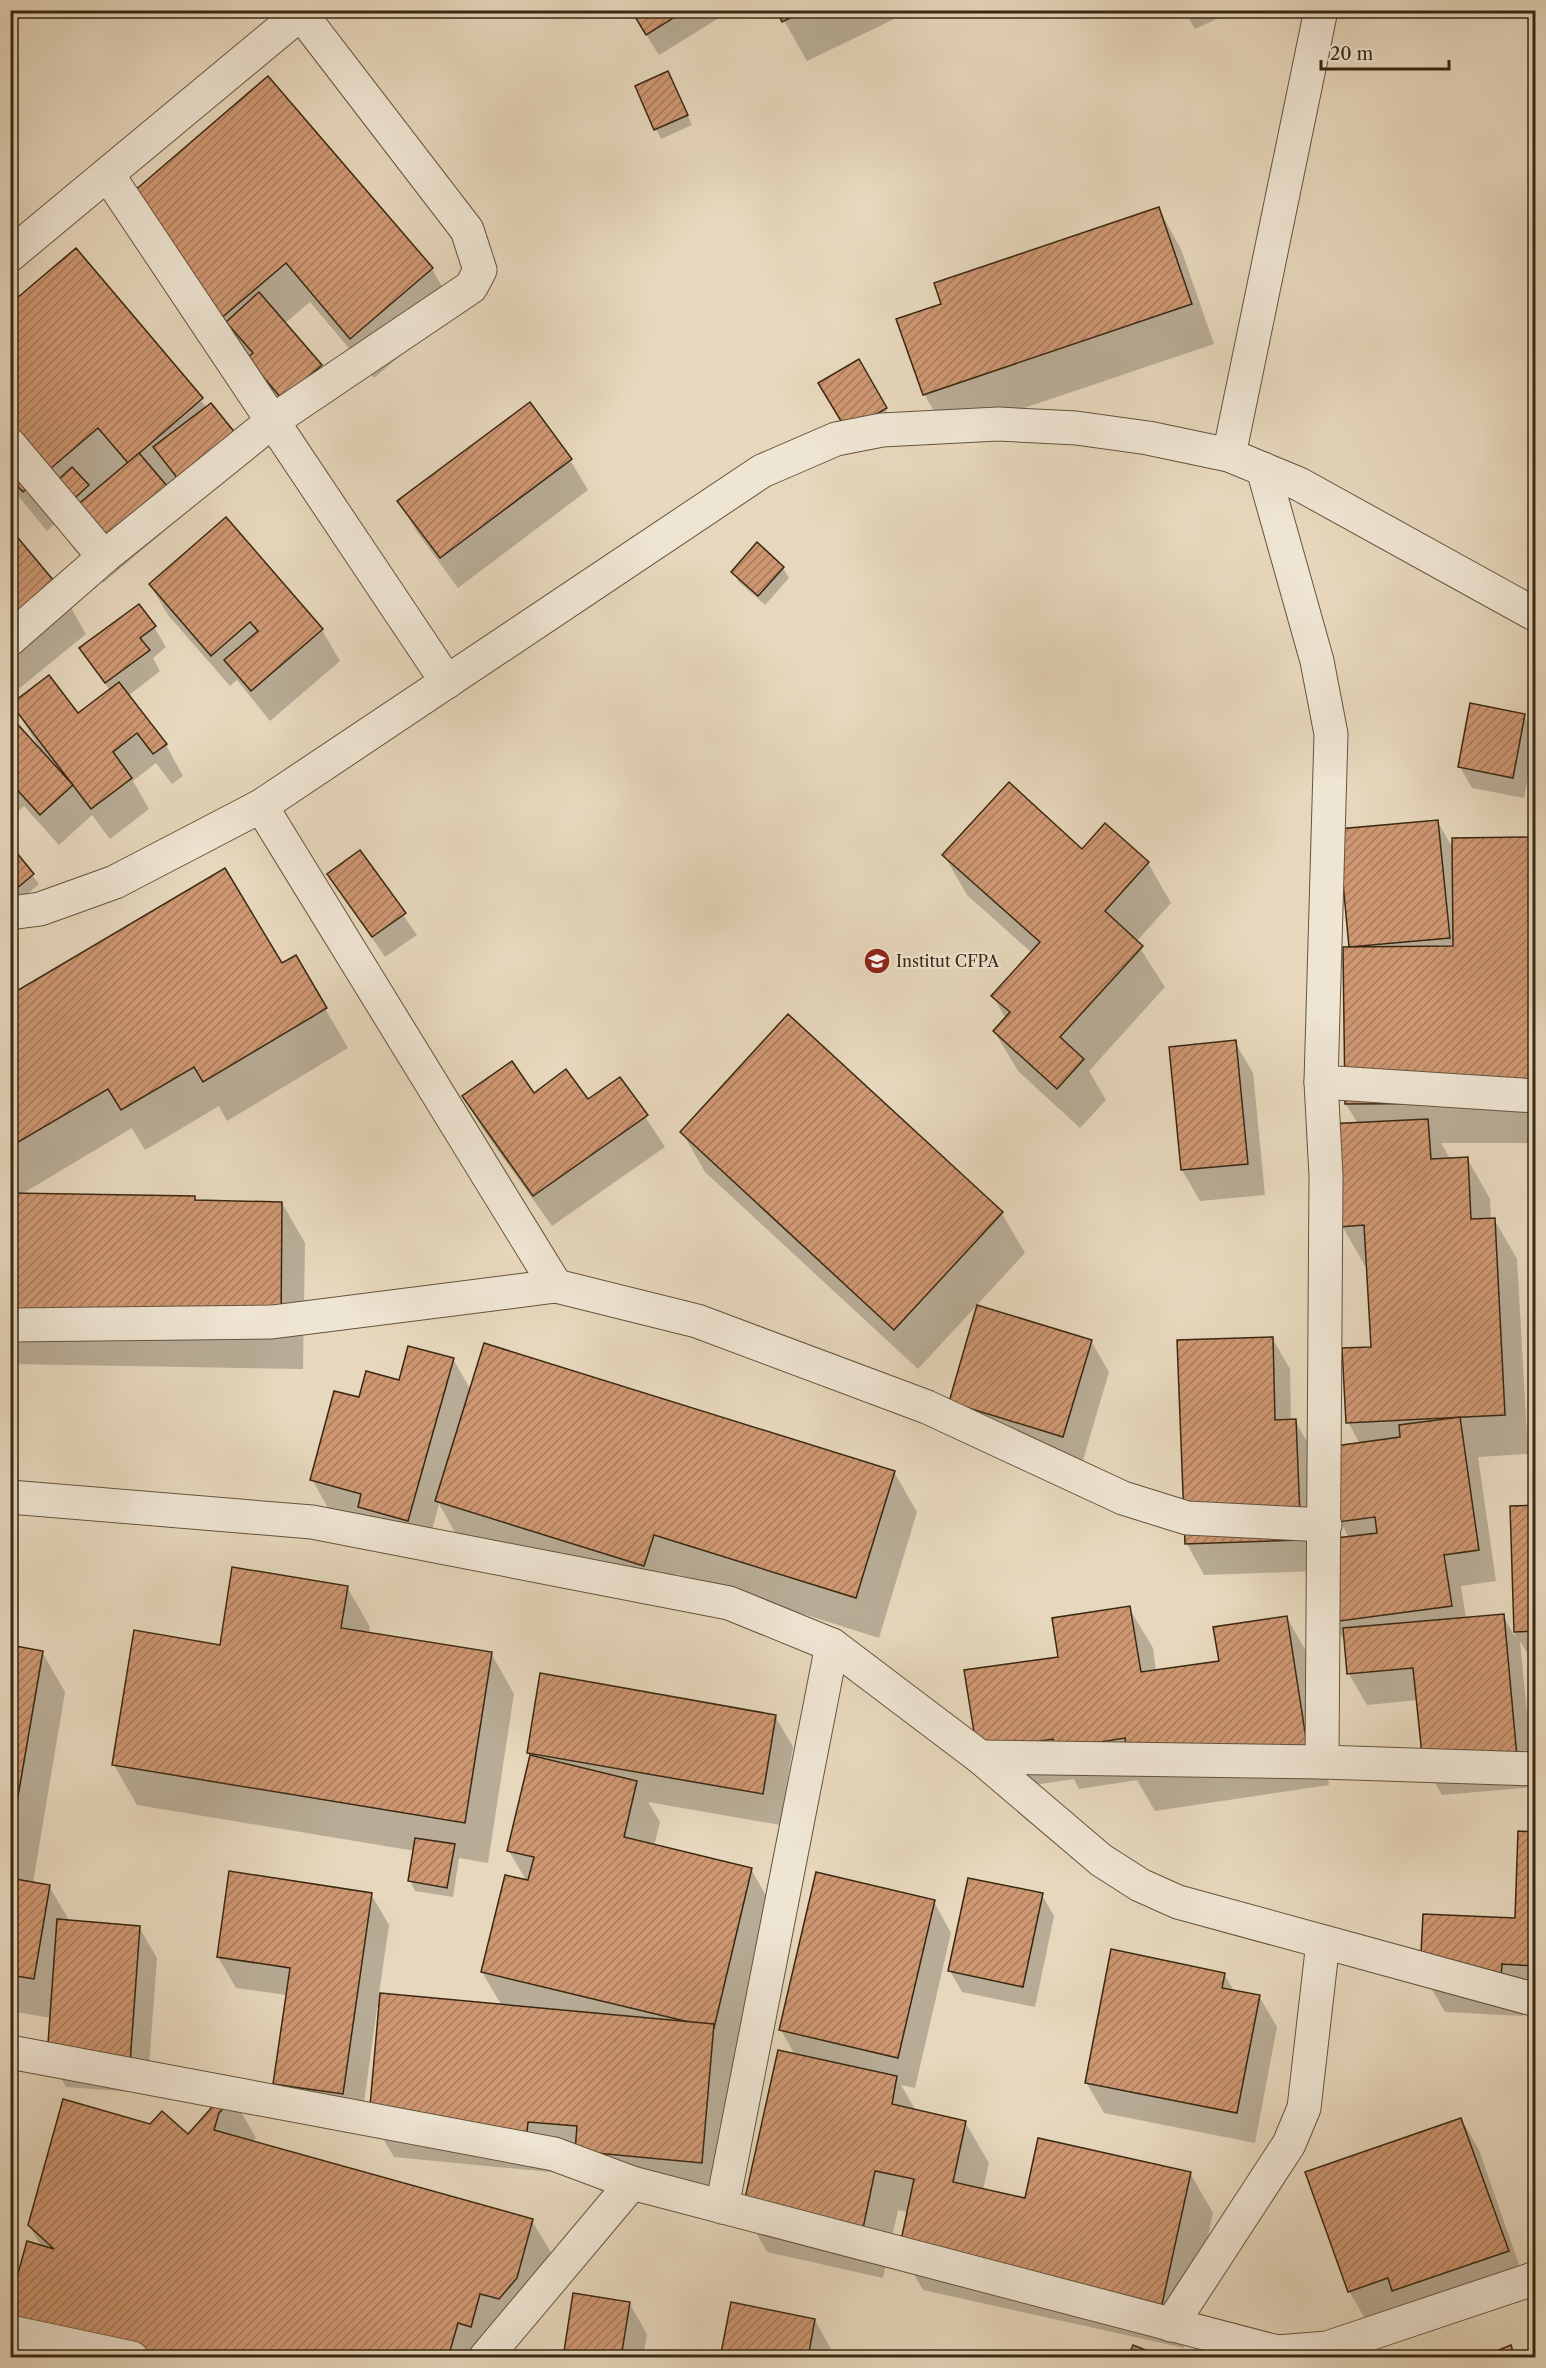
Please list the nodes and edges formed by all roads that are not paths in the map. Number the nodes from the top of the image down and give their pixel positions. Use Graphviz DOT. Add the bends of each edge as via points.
graph roads {
  1 [pos="1321,10"];
  2 [pos="299,12"];
  3 [pos="108,175"];
  4 [pos="10,255"];
  5 [pos="274,420"];
  6 [pos="10,445"];
  7 [pos="1229,455"];
  8 [pos="1263,469"];
  9 [pos="104,556"];
  10 [pos="1536,615"];
  11 [pos="10,639"];
  12 [pos="447,682"];
  13 [pos="261,806"];
  14 [pos="10,912"];
  15 [pos="1321,1082"];
  16 [pos="1536,1096"];
  17 [pos="556,1286"];
  18 [pos="10,1325"];
  19 [pos="10,1497"];
  20 [pos="1325,1525"];
  21 [pos="832,1645"];
  22 [pos="980,1757"];
  23 [pos="1322,1762"];
  24 [pos="1536,1769"];
  25 [pos="1323,1942"];
  26 [pos="1536,2000"];
  27 [pos="10,2052"];
  28 [pos="632,2183"];
  29 [pos="722,2207"];
  30 [pos="1536,2278"];
  31 [pos="1172,2325"];
  32 [pos="10,2332"];
  33 [pos="132,2358"];
  34 [pos="485,2358"];
  1 -- 7 [label="street"];
  2 -- 3 [label="street"];
  2 -- 5 [label="street" via="467,230 480,270 471,287"];
  3 -- 4 [label="street"];
  3 -- 5 [label="street"];
  5 -- 9 [label="street"];
  5 -- 12 [label="street"];
  6 -- 9 [label="street"];
  7 -- 8 [label="street"];
  7 -- 12 [label="street" via="1087,429 998,424 882,430 836,440 762,471"];
  8 -- 10 [label="street" via="1299,484"];
  8 -- 15 [label="street" via="1300,595 1331,734"];
  9 -- 11 [label="street"];
  12 -- 13 [label="street"];
  13 -- 14 [label="street" via="115,882 40,909"];
  13 -- 17 [label="street"];
  15 -- 16 [label="street"];
  15 -- 20 [label="street" via="1326,1176"];
  17 -- 18 [label="street" via="272,1322"];
  17 -- 20 [label="street" via="697,1320 927,1407 1123,1498 1187,1518"];
  19 -- 21 [label="street" via="312,1522 729,1604"];
  20 -- 23 [label="street"];
  21 -- 22 [label="street"];
  21 -- 29 [label="street"];
  22 -- 23 [label="street"];
  22 -- 25 [label="street" via="1101,1860 1140,1885 1178,1902"];
  23 -- 24 [label="street"];
  25 -- 26 [label="street"];
  25 -- 31 [label="street" via="1304,2109 1289,2144"];
  27 -- 28 [label="street" via="554,2154"];
  28 -- 29 [label="street"];
  28 -- 34 [label="street"];
  29 -- 31 [label="street"];
  30 -- 31 [label="street" via="1327,2348 1277,2352"];
  32 -- 33 [label="street"];
}
